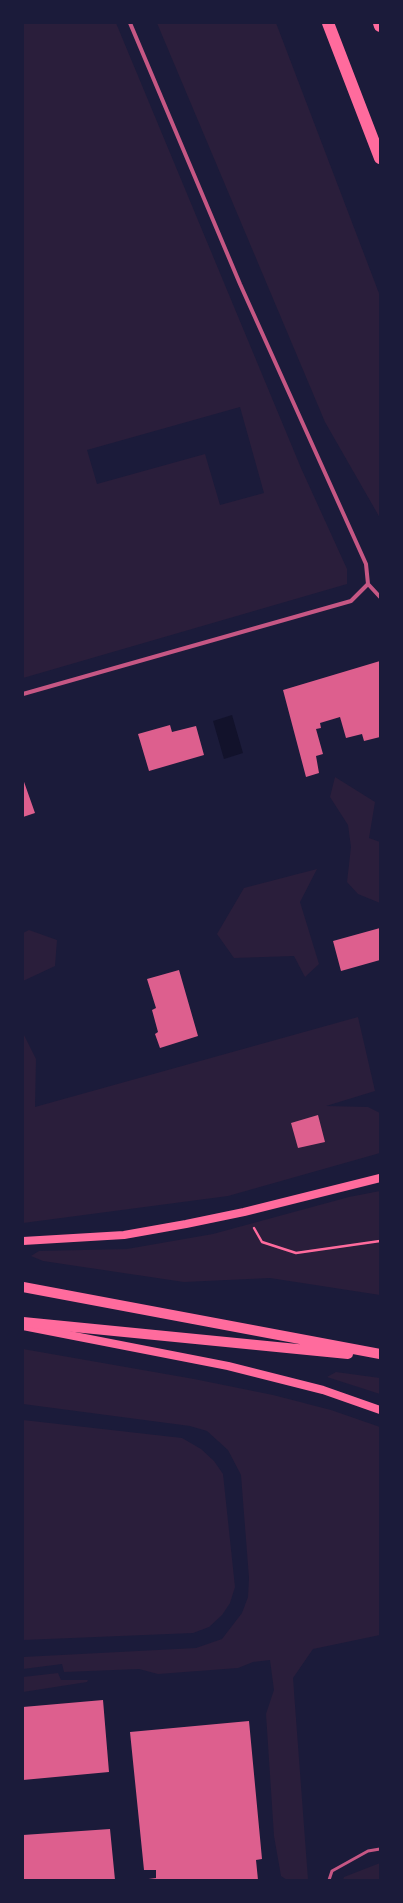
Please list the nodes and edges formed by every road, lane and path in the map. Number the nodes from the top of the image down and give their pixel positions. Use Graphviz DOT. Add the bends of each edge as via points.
graph roads {
  1 [pos="130,23"];
  2 [pos="328,23"];
  3 [pos="379,23"];
  4 [pos="380,26"];
  5 [pos="380,158"];
  6 [pos="368,584"];
  7 [pos="380,597"];
  8 [pos="23,694"];
  9 [pos="380,1178"];
  10 [pos="244,1212"];
  11 [pos="23,1241"];
  12 [pos="380,1241"];
  13 [pos="23,1287"];
  14 [pos="23,1322"];
  15 [pos="23,1326"];
  16 [pos="380,1355"];
  17 [pos="380,1410"];
  18 [pos="380,1849"];
  19 [pos="329,1880"];
  1 -- 6 [label="street" via="240,284 366,564"];
  2 -- 5 [label="highway"];
  3 -- 4 [label="highway"];
  6 -- 7 [label="street"];
  6 -- 8 [label="street" via="351,601"];
  9 -- 10 [label="main road"];
  10 -- 11 [label="main road" via="124,1235"];
  10 -- 12 [label="path" via="262,1242 296,1253"];
  13 -- 16 [label="main road"];
  14 -- 16 [label="main road"];
  15 -- 17 [label="main road" via="228,1366 323,1390"];
  18 -- 19 [label="lane" via="368,1851 332,1871"];
}
